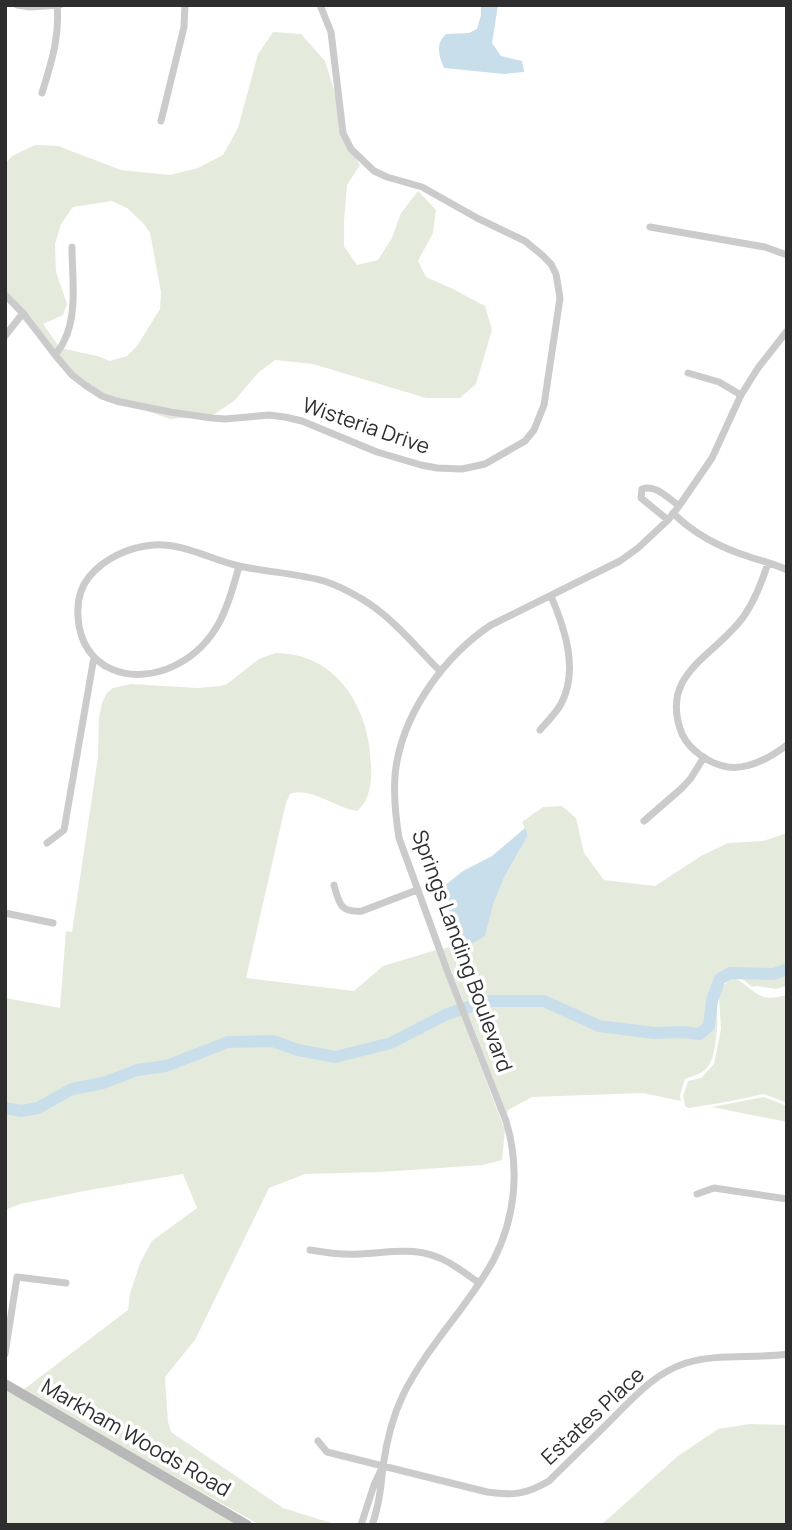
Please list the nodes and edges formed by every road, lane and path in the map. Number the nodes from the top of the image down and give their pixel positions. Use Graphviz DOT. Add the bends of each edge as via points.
graph roads {
  1 [pos="17,5"];
  2 [pos="185,5"];
  3 [pos="320,5"];
  4 [pos="58,6"];
  5 [pos="42,93"];
  6 [pos="161,121"];
  7 [pos="650,227"];
  8 [pos="72,247"];
  9 [pos="787,255"];
  10 [pos="5,295"];
  11 [pos="23,313"];
  12 [pos="787,331"];
  13 [pos="5,336"];
  14 [pos="55,355"];
  15 [pos="688,373"];
  16 [pos="741,395"];
  17 [pos="679,506"];
  18 [pos="671,517"];
  19 [pos="768,563"];
  20 [pos="239,566"];
  21 [pos="787,570"];
  22 [pos="551,596"];
  23 [pos="94,657"];
  24 [pos="439,671"];
  25 [pos="540,730"];
  26 [pos="787,744"];
  27 [pos="704,757"];
  28 [pos="644,821"];
  29 [pos="47,843"];
  30 [pos="334,885"];
  31 [pos="417,890"];
  32 [pos="5,913"];
  33 [pos="53,923"];
  34 [pos="697,1194"];
  35 [pos="787,1199"];
  36 [pos="310,1250"];
  37 [pos="66,1283"];
  38 [pos="479,1283"];
  39 [pos="787,1353"];
  40 [pos="5,1354"];
  41 [pos="5,1384"];
  42 [pos="318,1441"];
  43 [pos="383,1466"];
  44 [pos="247,1525"];
  45 [pos="361,1525"];
  46 [pos="372,1525"];
  1 -- 4 [label="street"];
  2 -- 6 [label="street"];
  3 -- 14 [label="street, Wisteria Drive" via="331,32 343,133 351,149 374,171 422,187 525,241 556,274 560,298 544,405 526,441 485,464 462,469 421,465 285,417 212,418 116,401 85,386"];
  4 -- 5 [label="street" via="56,47"];
  7 -- 9 [label="street"];
  8 -- 14 [label="street" via="70,324"];
  10 -- 11 [label="street, Wisteria Drive"];
  11 -- 13 [label="street"];
  11 -- 14 [label="street, Wisteria Drive"];
  12 -- 16 [label="street, Springs Landing Boulevard"];
  15 -- 16 [label="street" via="719,382"];
  16 -- 17 [label="street, Springs Landing Boulevard" via="712,458"];
  17 -- 18 [label="street, Springs Landing Boulevard"];
  17 -- 18 [label="street" via="654,488 642,489 641,498"];
  18 -- 19 [label="street" via="728,550"];
  18 -- 22 [label="street, Springs Landing Boulevard" via="620,561"];
  19 -- 21 [label="street"];
  19 -- 27 [label="street" via="745,615 687,673 680,687 679,725 691,747"];
  20 -- 23 [label="street" via="225,615 203,645 178,664 135,675 111,669"];
  20 -- 23 [label="street" via="166,545 137,548 111,558 89,577 79,598 83,643"];
  20 -- 24 [label="street" via="340,587 377,608"];
  22 -- 24 [label="street, Springs Landing Boulevard" via="476,635"];
  22 -- 25 [label="street" via="567,639 569,672 561,703"];
  23 -- 29 [label="street" via="64,830"];
  24 -- 31 [label="street, Springs Landing Boulevard" via="412,717 395,776 399,838"];
  26 -- 27 [label="street" via="743,767 717,764"];
  27 -- 28 [label="street" via="682,788"];
  30 -- 31 [label="street" via="339,903 352,912"];
  31 -- 38 [label="street, Springs Landing Boulevard" via="512,1142 509,1220"];
  32 -- 33 [label="street"];
  34 -- 35 [label="street" via="714,1188"];
  36 -- 38 [label="street" via="357,1255 420,1252 452,1264"];
  37 -- 40 [label="street" via="17,1277"];
  38 -- 43 [label="street, Springs Landing Boulevard" via="402,1396"];
  39 -- 43 [label="street, Estates Place" via="709,1359 667,1372 647,1385 549,1481 520,1494 487,1492"];
  41 -- 44 [label="main road, Markham Woods Road"];
  42 -- 43 [label="street, Estates Place" via="327,1452"];
  43 -- 45 [label="street, Springs Landing Boulevard"];
  43 -- 46 [label="street, Springs Landing Boulevard"];
}
